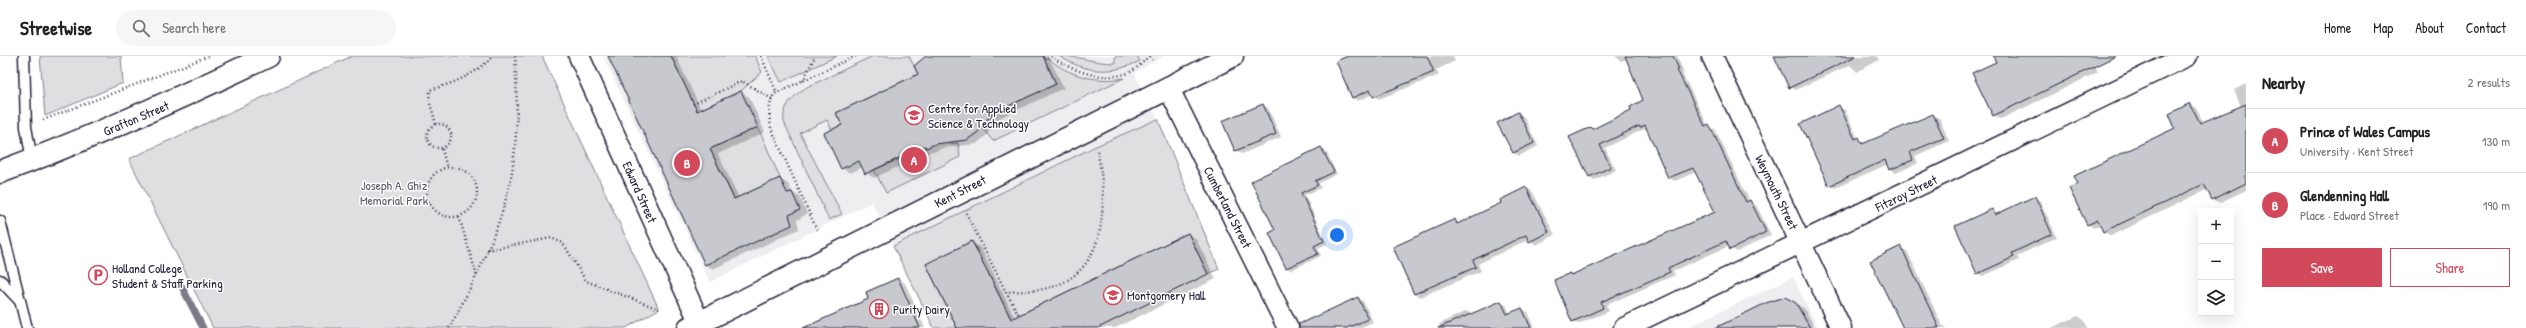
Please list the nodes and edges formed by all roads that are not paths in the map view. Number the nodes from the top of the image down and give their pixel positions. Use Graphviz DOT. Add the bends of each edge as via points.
graph roads {
  1 [pos="24,56"];
  2 [pos="268,56"];
  3 [pos="579,56"];
  4 [pos="1232,56"];
  5 [pos="1712,56"];
  6 [pos="2187,56"];
  7 [pos="1168,87"];
  8 [pos="32,160"];
  9 [pos="0,172"];
  10 [pos="0,221"];
  11 [pos="1802,243"];
  12 [pos="0,280"];
  13 [pos="20,301"];
  14 [pos="697,326"];
  15 [pos="27,328"];
  16 [pos="1288,328"];
  17 [pos="1624,328"];
  18 [pos="1841,328"];
  1 -- 8 [label="lane" via="26,127"];
  2 -- 8 [label="street, Grafton Street" via="164,106"];
  3 -- 14 [label="street, Edward Street"];
  4 -- 7 [label="street, Kent Street"];
  5 -- 11 [label="street, Weymouth Street"];
  6 -- 11 [label="street, Fitzroy Street"];
  7 -- 14 [label="street, Kent Street"];
  7 -- 16 [label="street, Cumberland Street"];
  8 -- 9 [label="street, Grafton Street"];
  10 -- 13 [label="lane"];
  11 -- 17 [label="street, Fitzroy Street"];
  11 -- 18 [label="street, Weymouth Street"];
  12 -- 13 [label="lane"];
  13 -- 15 [label="lane"];
}
